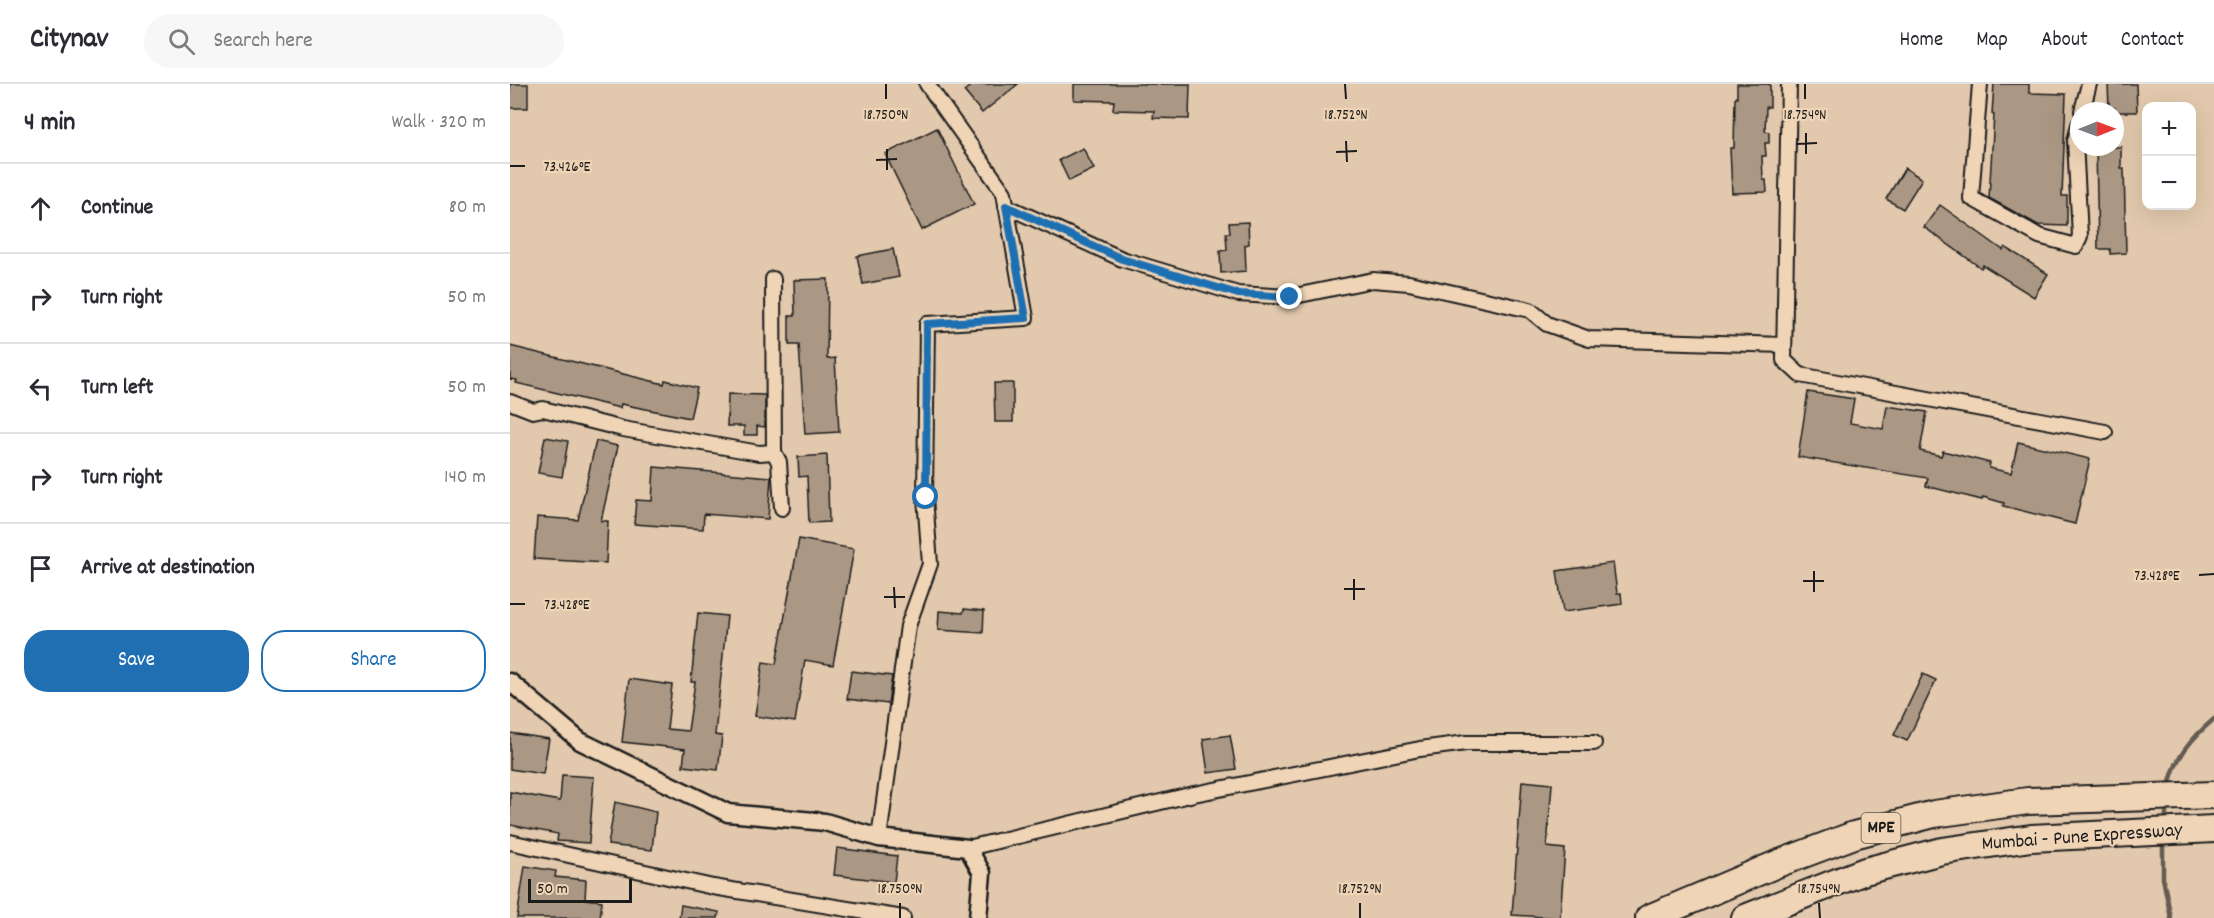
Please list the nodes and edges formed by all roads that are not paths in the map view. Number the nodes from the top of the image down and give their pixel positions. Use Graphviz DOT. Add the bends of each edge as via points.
graph roads {
  1 [pos="927,84"];
  2 [pos="1789,84"];
  3 [pos="1980,84"];
  4 [pos="2089,84"];
  5 [pos="2084,102"];
  6 [pos="2076,156"];
  7 [pos="1006,206"];
  8 [pos="773,279"];
  9 [pos="1784,345"];
  10 [pos="510,402"];
  11 [pos="2105,432"];
  12 [pos="774,452"];
  13 [pos="782,508"];
  14 [pos="510,682"];
  15 [pos="1594,743"];
  16 [pos="2214,795"];
  17 [pos="2205,829"];
  18 [pos="879,838"];
  19 [pos="510,842"];
  20 [pos="968,848"];
  21 [pos="903,918"];
  22 [pos="978,918"];
  23 [pos="1649,918"];
  24 [pos="1745,918"];
  1 -- 7 [label="street" via="1004,193"];
  2 -- 9 [label="street"];
  3 -- 6 [label="street" via="1971,198 2039,236 2076,246 2080,236"];
  4 -- 5 [label="street"];
  7 -- 9 [label="street" via="1122,259 1238,294 1290,297 1373,280 1408,283 1530,310 1547,324 1589,339"];
  7 -- 18 [label="street" via="1026,318 927,324 926,497 930,564 908,626"];
  8 -- 12 [label="street"];
  9 -- 11 [label="street" via="1784,360 1800,375"];
  10 -- 12 [label="street" via="533,411 543,409 623,429 759,453"];
  12 -- 13 [label="street" via="779,462"];
  14 -- 18 [label="street" via="580,741 728,813 825,822"];
  15 -- 20 [label="street" via="1466,743 1420,749 1194,794"];
  16 -- 23 [label="highway, Mumbai - Pune Expressway / MPE" via="2028,801 1934,814 1854,835"];
  17 -- 24 [label="highway, Mumbai - Pune Expressway / MPE" via="2031,838 1942,851 1865,871"];
  18 -- 20 [label="street"];
  19 -- 21 [label="street" via="712,887"];
  20 -- 22 [label="street" via="982,873"];
}
